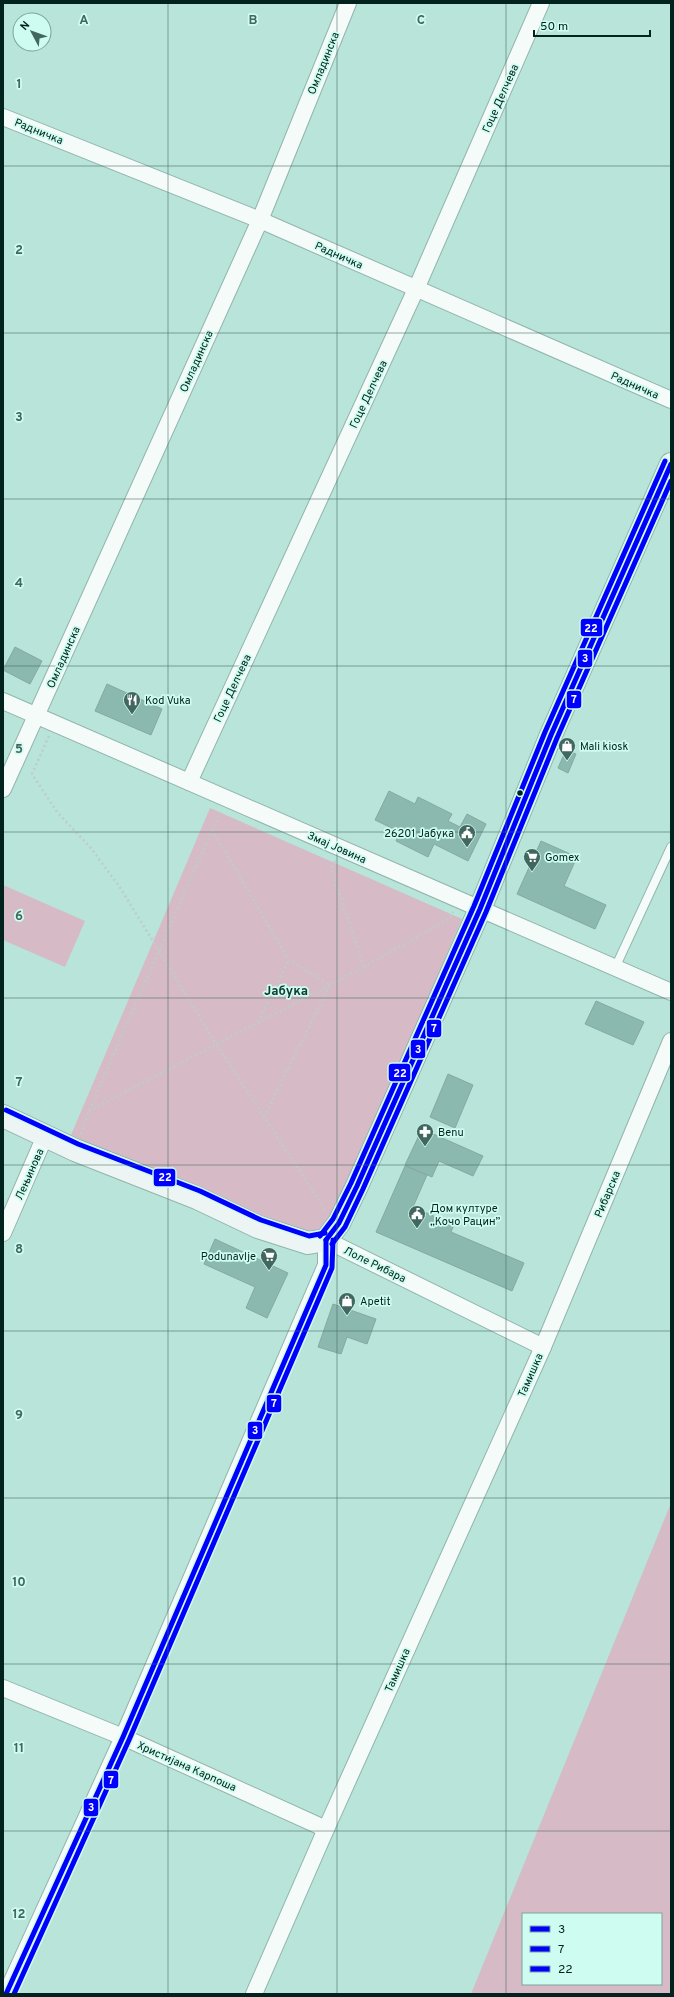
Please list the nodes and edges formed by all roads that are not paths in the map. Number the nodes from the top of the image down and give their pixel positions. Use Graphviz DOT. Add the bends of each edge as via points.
graph roads {
  1 [pos="348,3"];
  2 [pos="542,3"];
  3 [pos="3,117"];
  4 [pos="260,220"];
  5 [pos="416,288"];
  6 [pos="671,400"];
  7 [pos="671,464"];
  8 [pos="3,701"];
  9 [pos="36,716"];
  10 [pos="189,782"];
  11 [pos="3,789"];
  12 [pos="671,847"];
  13 [pos="480,909"];
  14 [pos="615,968"];
  15 [pos="671,992"];
  16 [pos="671,1041"];
  17 [pos="3,1116"];
  18 [pos="45,1136"];
  19 [pos="3,1233"];
  20 [pos="326,1240"];
  21 [pos="542,1347"];
  22 [pos="3,1688"];
  23 [pos="123,1737"];
  24 [pos="326,1829"];
  25 [pos="6,1994"];
  26 [pos="254,1994"];
  1 -- 4 [label="street, Омладинска"];
  2 -- 5 [label="street, Гоце Делчева"];
  3 -- 4 [label="street, Радничка"];
  4 -- 5 [label="street, Радничка"];
  4 -- 9 [label="street, Омладинска"];
  5 -- 6 [label="street, Радничка"];
  5 -- 10 [label="street, Гоце Делчева"];
  7 -- 13 [label="main road" via="551,735"];
  8 -- 9 [label="street, Змај Јовина"];
  9 -- 10 [label="street, Змај Јовина"];
  9 -- 11 [label="street, Омладинска"];
  10 -- 13 [label="street, Змај Јовина"];
  12 -- 14 [label="lane"];
  13 -- 14 [label="street, Змај Јовина"];
  13 -- 20 [label="main road" via="339,1223"];
  14 -- 15 [label="street, Змај Јовина"];
  16 -- 21 [label="street, Рибарска"];
  17 -- 18 [label="main road"];
  18 -- 19 [label="street, Лењинова"];
  18 -- 20 [label="main road" via="197,1198 258,1227 308,1243"];
  20 -- 21 [label="street, Лоле Рибара"];
  20 -- 23 [label="street" via="326,1265"];
  21 -- 24 [label="street, Тамишка"];
  22 -- 23 [label="street, Христијана Карпоша"];
  23 -- 24 [label="street, Христијана Карпоша"];
  23 -- 25 [label="street"];
  24 -- 26 [label="street, Тамишка"];
}
